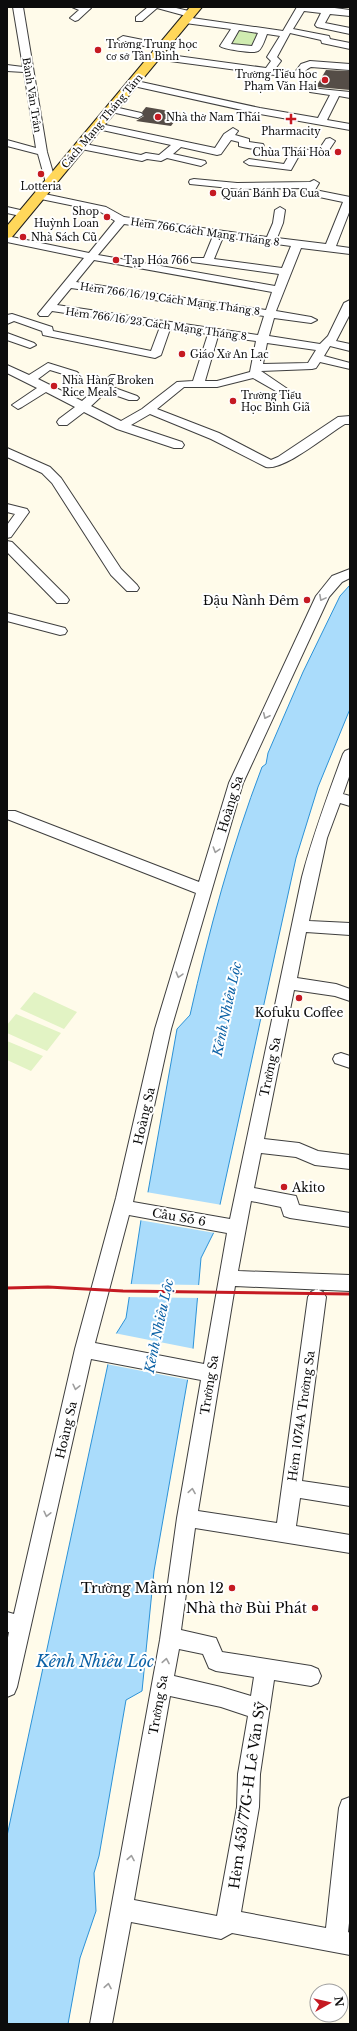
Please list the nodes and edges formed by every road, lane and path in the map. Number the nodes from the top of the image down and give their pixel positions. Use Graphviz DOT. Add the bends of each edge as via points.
graph roads {
  1 [pos="18,7"];
  2 [pos="77,7"];
  3 [pos="153,7"];
  4 [pos="161,7"];
  5 [pos="327,10"];
  6 [pos="190,14"];
  7 [pos="350,14"];
  8 [pos="76,18"];
  9 [pos="139,19"];
  10 [pos="237,27"];
  11 [pos="264,31"];
  12 [pos="350,31"];
  13 [pos="286,32"];
  14 [pos="124,40"];
  15 [pos="350,46"];
  16 [pos="159,51"];
  17 [pos="350,67"];
  18 [pos="7,68"];
  19 [pos="28,70"];
  20 [pos="269,71"];
  21 [pos="132,83"];
  22 [pos="314,90"];
  23 [pos="336,93"];
  24 [pos="350,95"];
  25 [pos="110,109"];
  26 [pos="138,115"];
  27 [pos="320,123"];
  28 [pos="96,126"];
  29 [pos="350,127"];
  30 [pos="128,140"];
  31 [pos="330,142"];
  32 [pos="7,144"];
  33 [pos="179,144"];
  34 [pos="80,146"];
  35 [pos="258,146"];
  36 [pos="28,150"];
  37 [pos="42,152"];
  38 [pos="118,153"];
  39 [pos="166,155"];
  40 [pos="18,158"];
  41 [pos="142,158"];
  42 [pos="249,162"];
  43 [pos="201,163"];
  44 [pos="114,166"];
  45 [pos="133,170"];
  46 [pos="194,182"];
  47 [pos="51,183"];
  48 [pos="40,196"];
  49 [pos="350,200"];
  50 [pos="7,210"];
  51 [pos="280,210"];
  52 [pos="24,214"];
  53 [pos="121,220"];
  54 [pos="7,234"];
  55 [pos="219,234"];
  56 [pos="7,239"];
  57 [pos="271,241"];
  58 [pos="297,245"];
  59 [pos="329,248"];
  60 [pos="350,251"];
  61 [pos="92,256"];
  62 [pos="196,260"];
  63 [pos="208,261"];
  64 [pos="285,272"];
  65 [pos="69,284"];
  66 [pos="279,290"];
  67 [pos="350,303"];
  68 [pos="49,307"];
  69 [pos="271,313"];
  70 [pos="310,320"];
  71 [pos="7,322"];
  72 [pos="36,325"];
  73 [pos="166,325"];
  74 [pos="338,328"];
  75 [pos="350,330"];
  76 [pos="214,332"];
  77 [pos="7,336"];
  78 [pos="262,339"];
  79 [pos="30,345"];
  80 [pos="326,345"];
  81 [pos="350,348"];
  82 [pos="318,358"];
  83 [pos="350,366"];
  84 [pos="256,371"];
  85 [pos="10,374"];
  86 [pos="73,374"];
  87 [pos="117,375"];
  88 [pos="30,380"];
  89 [pos="198,384"];
  90 [pos="45,388"];
  91 [pos="104,388"];
  92 [pos="285,392"];
  93 [pos="133,398"];
  94 [pos="18,405"];
  95 [pos="82,407"];
  96 [pos="148,409"];
  97 [pos="350,420"];
  98 [pos="63,422"];
  99 [pos="121,426"];
  100 [pos="178,445"];
  101 [pos="7,452"];
  102 [pos="7,508"];
  103 [pos="7,534"];
  104 [pos="7,545"];
  105 [pos="350,573"];
  106 [pos="132,588"];
  107 [pos="62,600"];
  108 [pos="7,617"];
  109 [pos="60,631"];
  110 [pos="350,754"];
  111 [pos="342,799"];
  112 [pos="10,815"];
  113 [pos="204,890"];
  114 [pos="299,926"];
  115 [pos="350,929"];
  116 [pos="287,983"];
  117 [pos="350,996"];
  118 [pos="254,1145"];
  119 [pos="350,1162"];
  120 [pos="244,1193"];
  121 [pos="131,1204"];
  122 [pos="350,1220"];
  123 [pos="230,1221"];
  124 [pos="227,1278"];
  125 [pos="350,1283"];
  126 [pos="317,1297"];
  127 [pos="86,1344"];
  128 [pos="212,1369"];
  129 [pos="292,1488"];
  130 [pos="350,1497"];
  131 [pos="187,1518"];
  132 [pos="285,1535"];
  133 [pos="350,1544"];
  134 [pos="14,1624"];
  135 [pos="170,1638"];
  136 [pos="265,1668"];
  137 [pos="310,1676"];
  138 [pos="162,1684"];
  139 [pos="7,1687"];
  140 [pos="260,1709"];
  141 [pos="350,1808"];
  142 [pos="122,1909"];
  143 [pos="228,1921"];
  144 [pos="343,1943"];
  145 [pos="101,2024"];
  1 -- 19 [label="street, Bành Văn Trân"];
  2 -- 8 [label="street" via="86,8"];
  3 -- 9 [label="street"];
  4 -- 6 [label="street"];
  5 -- 7 [label="street"];
  5 -- 12 [label="street" via="320,25"];
  5 -- 13 [label="street" via="300,9"];
  6 -- 10 [label="street"];
  6 -- 16 [label="main road, Cách Mạng Tháng Tám"];
  10 -- 11 [label="street"];
  10 -- 11 [label="street" via="225,46 255,49"];
  11 -- 13 [label="street"];
  13 -- 15 [label="street" via="326,38 325,41"];
  13 -- 20 [label="street" via="272,57 276,61"];
  14 -- 16 [label="street"];
  16 -- 20 [label="street"];
  16 -- 21 [label="main road, Cách Mạng Tháng Tám"];
  17 -- 20 [label="street" via="310,64 304,66 297,75"];
  18 -- 19 [label="street"];
  19 -- 37 [label="street, Bành Văn Trân"];
  21 -- 25 [label="main road, Cách Mạng Tháng Tám"];
  21 -- 27 [label="street"];
  22 -- 23 [label="street"];
  23 -- 24 [label="street"];
  23 -- 27 [label="street"];
  25 -- 26 [label="street"];
  25 -- 28 [label="main road, Cách Mạng Tháng Tám"];
  27 -- 29 [label="street"];
  28 -- 33 [label="street"];
  28 -- 34 [label="main road, Cách Mạng Tháng Tám"];
  30 -- 38 [label="street"];
  31 -- 42 [label="street" via="321,154 298,150 287,168"];
  32 -- 36 [label="street"];
  33 -- 35 [label="street" via="217,152 230,133 245,141 243,144"];
  33 -- 39 [label="street"];
  34 -- 38 [label="street"];
  34 -- 47 [label="main road, Cách Mạng Tháng Tám"];
  36 -- 37 [label="street"];
  36 -- 40 [label="street"];
  37 -- 47 [label="street, Bành Văn Trân"];
  38 -- 41 [label="street"];
  38 -- 44 [label="street"];
  39 -- 41 [label="street" via="161,158"];
  39 -- 43 [label="street"];
  41 -- 45 [label="street"];
  46 -- 49 [label="street" via="267,185 268,194 314,184 309,192"];
  47 -- 48 [label="main road, Cách Mạng Tháng Tám"];
  48 -- 52 [label="main road, Cách Mạng Tháng Tám"];
  48 -- 53 [label="street, Hẻm 766 Cách Mạng Tháng 8" via="102,209"];
  49 -- 59 [label="street"];
  50 -- 52 [label="street"];
  51 -- 57 [label="street"];
  52 -- 54 [label="main road, Cách Mạng Tháng Tám"];
  53 -- 55 [label="street, Hẻm 766 Cách Mạng Tháng 8"];
  53 -- 61 [label="street"];
  55 -- 57 [label="street, Hẻm 766 Cách Mạng Tháng 8"];
  55 -- 63 [label="street"];
  56 -- 61 [label="street"];
  57 -- 58 [label="street, Hẻm 766 Cách Mạng Tháng 8"];
  58 -- 59 [label="street, Hẻm 766 Cách Mạng Tháng 8"];
  58 -- 64 [label="street"];
  59 -- 60 [label="street, Hẻm 766 Cách Mạng Tháng 8"];
  61 -- 65 [label="street"];
  61 -- 66 [label="street"];
  62 -- 63 [label="street"];
  63 -- 64 [label="street"];
  64 -- 66 [label="street"];
  65 -- 68 [label="street"];
  65 -- 69 [label="street, Hẻm 766/16/19 Cách Mạng Tháng 8"];
  66 -- 69 [label="street"];
  67 -- 74 [label="street"];
  68 -- 72 [label="street"];
  68 -- 73 [label="street, Hẻm 766/16/23 Cách Mạng Tháng 8"];
  69 -- 70 [label="street, Hẻm 766/16/19 Cách Mạng Tháng 8"];
  69 -- 78 [label="street"];
  71 -- 72 [label="street" via="12,317"];
  72 -- 73 [label="street" via="48,330 48,334 155,355"];
  73 -- 76 [label="street, Hẻm 766/16/23 Cách Mạng Tháng 8"];
  74 -- 75 [label="street"];
  74 -- 80 [label="street"];
  76 -- 78 [label="street, Hẻm 766/16/23 Cách Mạng Tháng 8"];
  76 -- 89 [label="street"];
  77 -- 79 [label="street"];
  78 -- 80 [label="street, Hẻm 766/16/23 Cách Mạng Tháng 8"];
  78 -- 84 [label="street"];
  80 -- 81 [label="street, Hẻm 766/16/23 Cách Mạng Tháng 8"];
  80 -- 82 [label="street"];
  82 -- 83 [label="street"];
  82 -- 84 [label="street" via="312,366"];
  84 -- 89 [label="street" via="217,384"];
  84 -- 92 [label="street"];
  85 -- 88 [label="street"];
  86 -- 88 [label="street" via="48,366"];
  87 -- 91 [label="street"];
  88 -- 90 [label="street"];
  89 -- 96 [label="street" via="181,384"];
  90 -- 94 [label="street"];
  90 -- 95 [label="street"];
  91 -- 93 [label="street"];
  91 -- 95 [label="street"];
  95 -- 98 [label="street"];
  95 -- 99 [label="street"];
  96 -- 97 [label="street" via="215,436 270,464 274,464 342,420"];
  96 -- 99 [label="street"];
  99 -- 100 [label="street"];
  101 -- 106 [label="street" via="46,470 57,481 116,572"];
  102 -- 103 [label="street" via="24,512"];
  104 -- 107 [label="street"];
  105 -- 113 [label="street, Hoàng Sa, one-way" via="337,580 323,596 247,756"];
  108 -- 109 [label="street"];
  110 -- 111 [label="street, Trường Sa"];
  111 -- 114 [label="street, Trường Sa" via="319,844"];
  112 -- 113 [label="street"];
  113 -- 121 [label="street, Hoàng Sa, one-way" via="163,1029"];
  114 -- 115 [label="street"];
  114 -- 116 [label="street, Trường Sa"];
  116 -- 117 [label="street" via="336,990"];
  116 -- 118 [label="street, Trường Sa"];
  118 -- 119 [label="street" via="299,1150 315,1158"];
  118 -- 120 [label="street, Trường Sa"];
  120 -- 122 [label="street" via="290,1201 290,1211"];
  120 -- 123 [label="street, Trường Sa"];
  121 -- 123 [label="street, Cầu Số 6"];
  121 -- 127 [label="street, Hoàng Sa"];
  123 -- 124 [label="street, Trường Sa"];
  124 -- 125 [label="street"];
  124 -- 128 [label="street, Trường Sa"];
  126 -- 129 [label="street, Hẻm 1074A Trường Sa"];
  127 -- 128 [label="street"];
  127 -- 134 [label="street, Hoàng Sa, one-way"];
  131 -- 128 [label="street, Trường Sa, one-way"];
  129 -- 130 [label="street"];
  129 -- 132 [label="street, Hẻm 1074A Trường Sa"];
  131 -- 132 [label="street"];
  131 -- 135 [label="street, Trường Sa"];
  132 -- 133 [label="street"];
  134 -- 139 [label="street, Hoàng Sa"];
  135 -- 136 [label="street" via="209,1645 216,1661"];
  138 -- 135 [label="street, Trường Sa, one-way"];
  136 -- 137 [label="street"];
  136 -- 140 [label="street, Hẻm 453/77G-H Lê Văn Sỹ"];
  138 -- 140 [label="street" via="221,1696"];
  142 -- 138 [label="street, Trường Sa, one-way"];
  140 -- 143 [label="street, Hẻm 453/77G-H Lê Văn Sỹ" via="249,1774 248,1808"];
  141 -- 144 [label="street"];
  142 -- 143 [label="street" via="221,1928"];
  145 -- 142 [label="street, Trường Sa, one-way"];
  143 -- 144 [label="street"];
}
